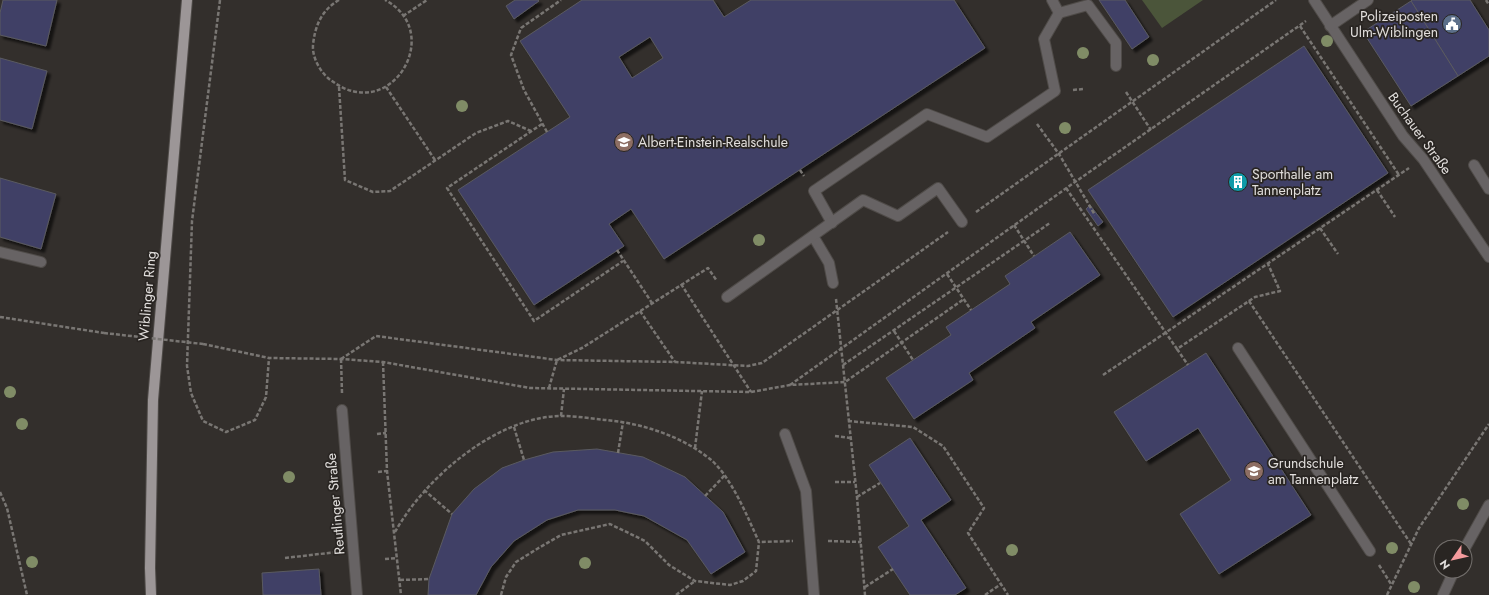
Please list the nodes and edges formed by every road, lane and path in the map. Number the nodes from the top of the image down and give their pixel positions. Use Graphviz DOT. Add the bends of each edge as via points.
graph roads {
  1 [pos="187,0"];
  2 [pos="220,0"];
  3 [pos="339,0"];
  4 [pos="385,0"];
  5 [pos="427,0"];
  6 [pos="561,0"];
  7 [pos="1052,0"];
  8 [pos="1314,0"];
  9 [pos="1368,0"];
  10 [pos="1486,0"];
  11 [pos="1489,5"];
  12 [pos="1320,11"];
  13 [pos="1059,13"];
  14 [pos="403,16"];
  15 [pos="1300,26"];
  16 [pos="1330,26"];
  17 [pos="1116,66"];
  18 [pos="339,87"];
  19 [pos="386,87"];
  20 [pos="1126,92"];
  21 [pos="1027,110"];
  22 [pos="542,124"];
  23 [pos="1151,130"];
  24 [pos="531,131"];
  25 [pos="547,132"];
  26 [pos="1423,159"];
  27 [pos="435,160"];
  28 [pos="1474,165"];
  29 [pos="1399,175"];
  30 [pos="1074,182"];
  31 [pos="1489,189"];
  32 [pos="1377,190"];
  33 [pos="1095,216"];
  34 [pos="1395,217"];
  35 [pos="832,222"];
  36 [pos="962,222"];
  37 [pos="1050,223"];
  38 [pos="1014,226"];
  39 [pos="1320,228"];
  40 [pos="813,236"];
  41 [pos="1024,240"];
  42 [pos="616,250"];
  43 [pos="0,252"];
  44 [pos="1338,254"];
  45 [pos="1034,256"];
  46 [pos="1489,257"];
  47 [pos="623,261"];
  48 [pos="41,262"];
  49 [pos="1268,264"];
  50 [pos="947,274"];
  51 [pos="833,283"];
  52 [pos="681,284"];
  53 [pos="956,287"];
  54 [pos="727,297"];
  55 [pos="964,298"];
  56 [pos="1249,301"];
  57 [pos="652,303"];
  58 [pos="838,310"];
  59 [pos="972,310"];
  60 [pos="640,311"];
  61 [pos="0,317"];
  62 [pos="894,331"];
  63 [pos="902,342"];
  64 [pos="1238,348"];
  65 [pos="1177,349"];
  66 [pos="842,350"];
  67 [pos="269,358"];
  68 [pos="341,359"];
  69 [pos="913,360"];
  70 [pos="383,362"];
  71 [pos="676,362"];
  72 [pos="843,365"];
  73 [pos="1188,365"];
  74 [pos="1103,375"];
  75 [pos="845,382"];
  76 [pos="790,385"];
  77 [pos="549,388"];
  78 [pos="564,389"];
  79 [pos="702,391"];
  80 [pos="751,392"];
  81 [pos="342,410"];
  82 [pos="561,416"];
  83 [pos="848,421"];
  84 [pos="623,422"];
  85 [pos="1489,424"];
  86 [pos="514,427"];
  87 [pos="386,433"];
  88 [pos="377,434"];
  89 [pos="784,434"];
  90 [pos="835,436"];
  91 [pos="850,438"];
  92 [pos="695,448"];
  93 [pos="618,453"];
  94 [pos="524,460"];
  95 [pos="387,471"];
  96 [pos="378,472"];
  97 [pos="725,475"];
  98 [pos="835,482"];
  99 [pos="855,482"];
  100 [pos="880,482"];
  101 [pos="424,490"];
  102 [pos="0,492"];
  103 [pos="705,496"];
  104 [pos="857,497"];
  105 [pos="1489,505"];
  106 [pos="452,514"];
  107 [pos="395,532"];
  108 [pos="1470,539"];
  109 [pos="811,541"];
  110 [pos="760,542"];
  111 [pos="861,542"];
  112 [pos="353,550"];
  113 [pos="1370,551"];
  114 [pos="285,558"];
  115 [pos="385,558"];
  116 [pos="397,558"];
  117 [pos="893,569"];
  118 [pos="428,579"];
  119 [pos="1450,579"];
  120 [pos="400,580"];
  121 [pos="695,582"];
  122 [pos="1001,584"];
  123 [pos="1392,584"];
  124 [pos="865,587"];
  125 [pos="27,595"];
  126 [pos="151,595"];
  127 [pos="357,595"];
  128 [pos="401,595"];
  129 [pos="501,595"];
  130 [pos="676,595"];
  131 [pos="814,595"];
  132 [pos="865,595"];
  133 [pos="984,595"];
  134 [pos="1008,595"];
  135 [pos="1387,595"];
  136 [pos="1443,595"];
  1 -- 126 [label="main road, Wiblinger Ring" via="152,400"];
  2 -- 67 [label="path" via="192,221 188,366 191,393 203,421 226,432 255,420 266,397"];
  3 -- 18 [label="path" via="331,4 321,16 314,32 313,48 317,64 326,77"];
  4 -- 14 [label="path"];
  5 -- 14 [label="path"];
  6 -- 22 [label="path" via="521,28 511,55 524,90"];
  7 -- 13 [label="street"];
  8 -- 12 [label="street, Buchauer Straße"];
  9 -- 16 [label="street"];
  10 -- 11 [label="path"];
  12 -- 15 [label="path"];
  12 -- 16 [label="street, Buchauer Straße"];
  13 -- 17 [label="street" via="1088,5 1116,43"];
  13 -- 21 [label="street" via="1044,39 1055,91"];
  14 -- 19 [label="path" via="410,30 411,52 408,63 399,77"];
  15 -- 23 [label="path"];
  15 -- 29 [label="path"];
  16 -- 26 [label="street, Buchauer Straße" via="1403,136"];
  18 -- 19 [label="path" via="355,92 371,92"];
  18 -- 27 [label="path" via="345,180 373,192 390,191"];
  19 -- 27 [label="path"];
  20 -- 23 [label="path"];
  21 -- 30 [label="path" via="1059,154"];
  21 -- 35 [label="street" via="987,137 927,114 814,191"];
  22 -- 24 [label="path"];
  22 -- 25 [label="path"];
  23 -- 30 [label="path"];
  24 -- 27 [label="path" via="508,121 476,133"];
  24 -- 47 [label="path" via="447,188 534,321"];
  26 -- 29 [label="path"];
  26 -- 46 [label="street, Buchauer Straße"];
  28 -- 31 [label="street"];
  29 -- 32 [label="path"];
  30 -- 33 [label="path"];
  30 -- 38 [label="path"];
  32 -- 34 [label="path"];
  32 -- 39 [label="path"];
  35 -- 36 [label="street" via="863,200 898,216 938,188"];
  35 -- 40 [label="street"];
  37 -- 41 [label="path"];
  38 -- 41 [label="path"];
  38 -- 50 [label="path"];
  39 -- 44 [label="path"];
  39 -- 49 [label="path"];
  40 -- 51 [label="street" via="829,263"];
  40 -- 54 [label="street"];
  41 -- 45 [label="path"];
  41 -- 53 [label="path"];
  42 -- 47 [label="path"];
  43 -- 48 [label="street"];
  47 -- 57 [label="path"];
  49 -- 56 [label="path" via="1280,291"];
  49 -- 74 [label="path"];
  50 -- 53 [label="path"];
  50 -- 66 [label="path"];
  52 -- 54 [label="path" via="708,268"];
  52 -- 57 [label="path"];
  52 -- 80 [label="path"];
  53 -- 55 [label="path"];
  53 -- 62 [label="path"];
  55 -- 59 [label="path"];
  55 -- 63 [label="path"];
  57 -- 60 [label="path"];
  58 -- 66 [label="path"];
  60 -- 71 [label="path"];
  60 -- 77 [label="path" via="582,348 557,360"];
  61 -- 67 [label="path, bridge" via="104,333 203,344"];
  62 -- 63 [label="path"];
  62 -- 72 [label="path"];
  63 -- 69 [label="path"];
  63 -- 75 [label="path"];
  64 -- 113 [label="street"];
  65 -- 73 [label="path"];
  66 -- 72 [label="path"];
  66 -- 76 [label="path"];
  67 -- 68 [label="path"];
  68 -- 70 [label="path"];
  68 -- 81 [label="path"];
  70 -- 77 [label="path" via="530,388"];
  70 -- 87 [label="path"];
  72 -- 75 [label="path"];
  75 -- 76 [label="path"];
  75 -- 83 [label="path"];
  76 -- 80 [label="path"];
  77 -- 78 [label="path"];
  78 -- 79 [label="path"];
  78 -- 82 [label="path"];
  79 -- 80 [label="path"];
  79 -- 92 [label="path"];
  81 -- 112 [label="street, Reutlinger Straße"];
  82 -- 84 [label="path"];
  82 -- 86 [label="path"];
  83 -- 91 [label="path"];
  83 -- 122 [label="path" via="913,427 943,446 984,508 968,533"];
  84 -- 92 [label="path" via="676,437"];
  84 -- 93 [label="path"];
  85 -- 123 [label="path" via="1428,514"];
  86 -- 94 [label="path"];
  86 -- 101 [label="path" via="471,450"];
  87 -- 88 [label="path"];
  87 -- 95 [label="path"];
  89 -- 109 [label="street" via="806,491"];
  90 -- 91 [label="path"];
  91 -- 99 [label="path"];
  92 -- 97 [label="path"];
  95 -- 96 [label="path"];
  95 -- 107 [label="path"];
  97 -- 103 [label="path"];
  97 -- 110 [label="path"];
  98 -- 99 [label="path"];
  99 -- 104 [label="path"];
  100 -- 104 [label="path"];
  101 -- 106 [label="path"];
  101 -- 107 [label="path"];
  102 -- 125 [label="path" via="7,508"];
  104 -- 111 [label="path"];
  105 -- 108 [label="street"];
  107 -- 116 [label="path"];
  109 -- 110 [label="path"];
  109 -- 111 [label="path"];
  109 -- 131 [label="street"];
  110 -- 121 [label="path" via="756,571 743,581 730,585"];
  111 -- 124 [label="path"];
  112 -- 114 [label="path"];
  112 -- 127 [label="street, Reutlinger Straße"];
  113 -- 123 [label="path"];
  115 -- 116 [label="path"];
  116 -- 120 [label="path"];
  117 -- 124 [label="path"];
  118 -- 120 [label="path"];
  119 -- 136 [label="street"];
  120 -- 128 [label="path"];
  121 -- 129 [label="path" via="669,565 645,541 610,524 561,535 516,562 506,577"];
  121 -- 130 [label="path"];
  122 -- 133 [label="path"];
  122 -- 134 [label="path"];
  123 -- 135 [label="path"];
  124 -- 132 [label="path"];
}
